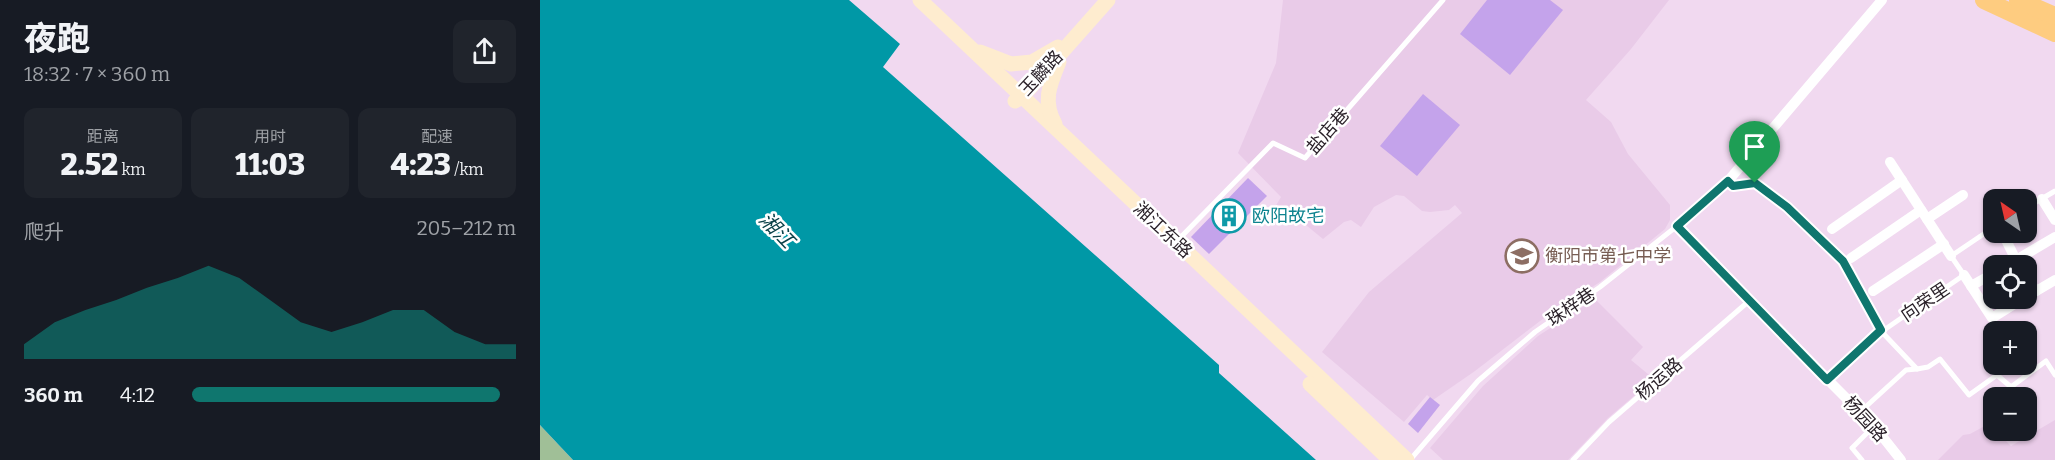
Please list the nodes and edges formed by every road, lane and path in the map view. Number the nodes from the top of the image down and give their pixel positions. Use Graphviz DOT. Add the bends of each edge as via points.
graph roads {
  1 [pos="909,0"];
  2 [pos="920,0"];
  3 [pos="1100,0"];
  4 [pos="1108,0"];
  5 [pos="1443,0"];
  6 [pos="1882,0"];
  7 [pos="1984,0"];
  8 [pos="2019,0"];
  9 [pos="2055,16"];
  10 [pos="2055,33"];
  11 [pos="968,46"];
  12 [pos="1061,49"];
  13 [pos="1018,97"];
  14 [pos="1059,132"];
  15 [pos="1890,162"];
  16 [pos="1902,180"];
  17 [pos="1728,181"];
  18 [pos="2055,191"];
  19 [pos="1963,195"];
  20 [pos="2042,199"];
  21 [pos="2037,202"];
  22 [pos="1924,214"];
  23 [pos="2055,220"];
  24 [pos="1677,226"];
  25 [pos="1832,229"];
  26 [pos="1983,234"];
  27 [pos="2055,237"];
  28 [pos="1176,242"];
  29 [pos="1944,244"];
  30 [pos="2028,255"];
  31 [pos="1951,256"];
  32 [pos="1851,258"];
  33 [pos="1964,275"];
  34 [pos="1983,279"];
  35 [pos="2055,280"];
  36 [pos="1971,286"];
  37 [pos="1873,291"];
  38 [pos="2037,291"];
  39 [pos="1749,301"];
  40 [pos="1983,304"];
  41 [pos="1986,309"];
  42 [pos="2007,309"];
  43 [pos="1882,330"];
  44 [pos="1917,369"];
  45 [pos="2055,375"];
  46 [pos="1827,380"];
  47 [pos="1860,412"];
  48 [pos="1874,426"];
  49 [pos="1390,460"];
  50 [pos="1408,460"];
  51 [pos="1573,460"];
  52 [pos="1862,460"];
  53 [pos="1901,460"];
  1 -- 13 [label="main road, 湘江东路"];
  2 -- 11 [label="main road, 湘江东路"];
  3 -- 12 [label="main road, 玉麟路"];
  4 -- 12 [label="main road, 玉麟路"];
  5 -- 28 [label="lane, 盐店巷" via="1305,158 1273,143"];
  6 -- 17 [label="street, 珠梓巷"];
  7 -- 10 [label="highway"];
  8 -- 9 [label="highway"];
  11 -- 12 [label="main road" via="1011,64 1032,62"];
  11 -- 13 [label="main road, 湘江东路"];
  12 -- 13 [label="main road, 玉麟路"];
  12 -- 14 [label="main road" via="1048,94 1048,111"];
  13 -- 14 [label="main road, 湘江东路"];
  13 -- 49 [label="main road, 湘江东路"];
  14 -- 28 [label="main road, 湘江东路"];
  15 -- 16 [label="street"];
  16 -- 22 [label="street"];
  16 -- 25 [label="street"];
  17 -- 24 [label="street, 珠梓巷"];
  17 -- 43 [label="lane" via="1733,186 1755,183 1787,207 1843,261"];
  18 -- 20 [label="lane"];
  19 -- 22 [label="street"];
  20 -- 21 [label="lane"];
  20 -- 23 [label="street"];
  22 -- 29 [label="street"];
  22 -- 32 [label="street"];
  24 -- 39 [label="street, 杨园路"];
  24 -- 50 [label="lane, 珠梓巷" via="1600,287 1534,332 1478,381"];
  26 -- 31 [label="lane, 向荣里"];
  27 -- 30 [label="street"];
  28 -- 50 [label="main road, 湘江东路"];
  29 -- 31 [label="street"];
  29 -- 37 [label="street"];
  31 -- 33 [label="lane, 向荣里"];
  33 -- 36 [label="street"];
  33 -- 43 [label="lane, 向荣里"];
  34 -- 36 [label="street"];
  35 -- 38 [label="street"];
  36 -- 40 [label="street"];
  39 -- 46 [label="street, 杨园路"];
  39 -- 51 [label="lane, 杨运路" via="1609,422"];
  41 -- 42 [label="street" via="1992,318"];
  43 -- 44 [label="lane"];
  43 -- 46 [label="street"];
  44 -- 45 [label="lane" via="1928,368 1940,359 1969,395 1997,375 2011,387 2046,361"];
  44 -- 47 [label="lane" via="1906,370"];
  46 -- 47 [label="street, 杨园路"];
  47 -- 48 [label="street, 杨园路"];
  48 -- 52 [label="lane" via="1852,448"];
  48 -- 53 [label="street, 杨园路"];
}
